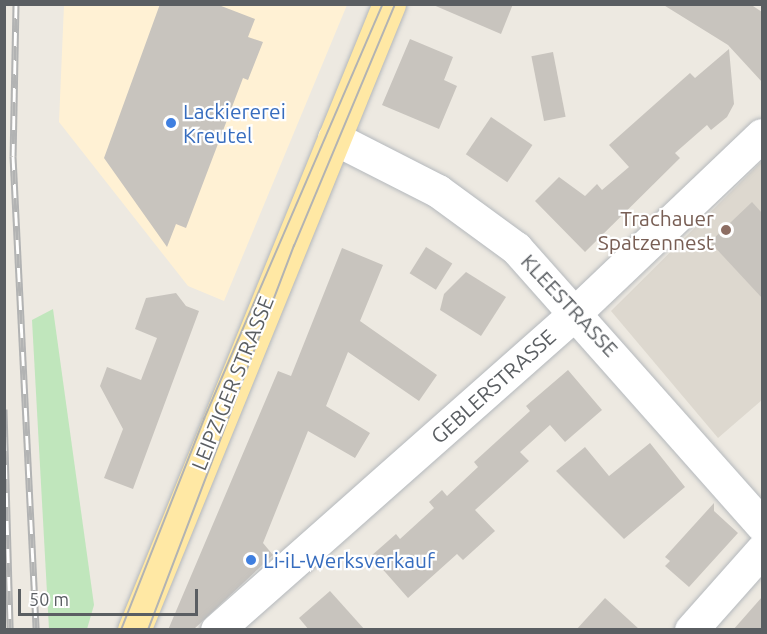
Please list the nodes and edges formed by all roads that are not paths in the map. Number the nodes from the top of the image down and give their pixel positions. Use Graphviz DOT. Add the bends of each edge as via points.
graph roads {
  1 [pos="389,4"];
  2 [pos="762,135"];
  3 [pos="334,138"];
  4 [pos="577,311"];
  5 [pos="762,525"];
  6 [pos="762,550"];
  7 [pos="134,630"];
  8 [pos="218,630"];
  9 [pos="691,630"];
  1 -- 3 [label="main road, LEIPZIGER STRASSE"];
  2 -- 4 [label="street, GEBLERSTRASSE"];
  3 -- 4 [label="street, KLEESTRASSE" via="438,191 516,248"];
  3 -- 7 [label="main road, LEIPZIGER STRASSE"];
  4 -- 5 [label="street, KLEESTRASSE"];
  4 -- 8 [label="street, GEBLERSTRASSE"];
  6 -- 9 [label="street"];
}
